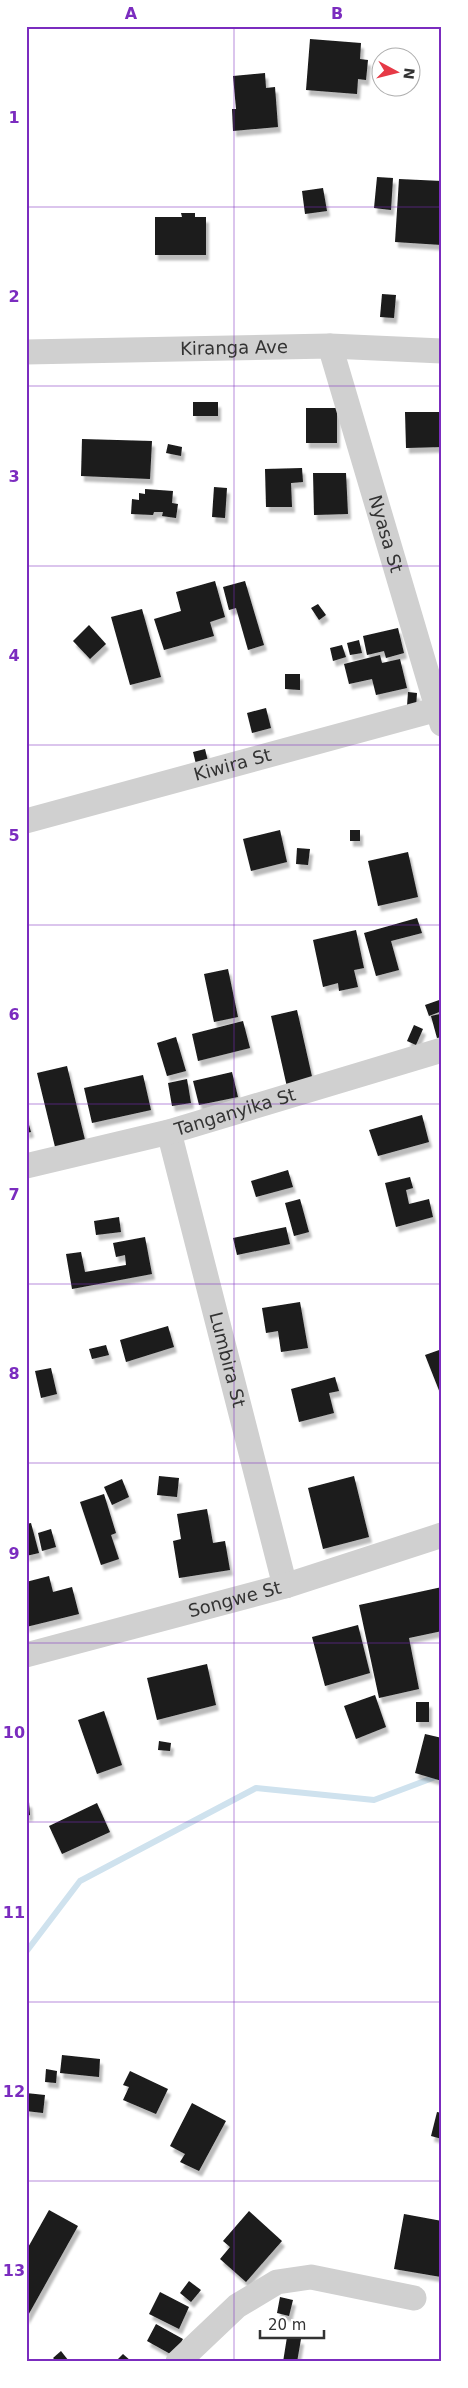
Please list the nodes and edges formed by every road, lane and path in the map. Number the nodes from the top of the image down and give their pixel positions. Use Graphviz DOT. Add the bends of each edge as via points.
graph roads {
  1 [pos="330,346"];
  2 [pos="442,351"];
  3 [pos="26,352"];
  4 [pos="440,716"];
  5 [pos="26,821"];
  6 [pos="442,1050"];
  7 [pos="169,1132"];
  8 [pos="26,1166"];
  9 [pos="442,1535"];
  10 [pos="285,1586"];
  11 [pos="26,1655"];
  12 [pos="414,2298"];
  13 [pos="178,2362"];
  1 -- 2 [label="street, Kiranga Ave"];
  1 -- 3 [label="street, Kiranga Ave"];
  1 -- 4 [label="street, Nyasa St"];
  4 -- 5 [label="street, Kiwira St"];
  6 -- 7 [label="street, Tanganyika St"];
  7 -- 8 [label="street, Tanganyika St"];
  7 -- 10 [label="street, Lumbira St"];
  9 -- 10 [label="street, Songwe St"];
  10 -- 11 [label="street, Songwe St"];
  12 -- 13 [label="street" via="311,2277 277,2282 237,2306"];
}
